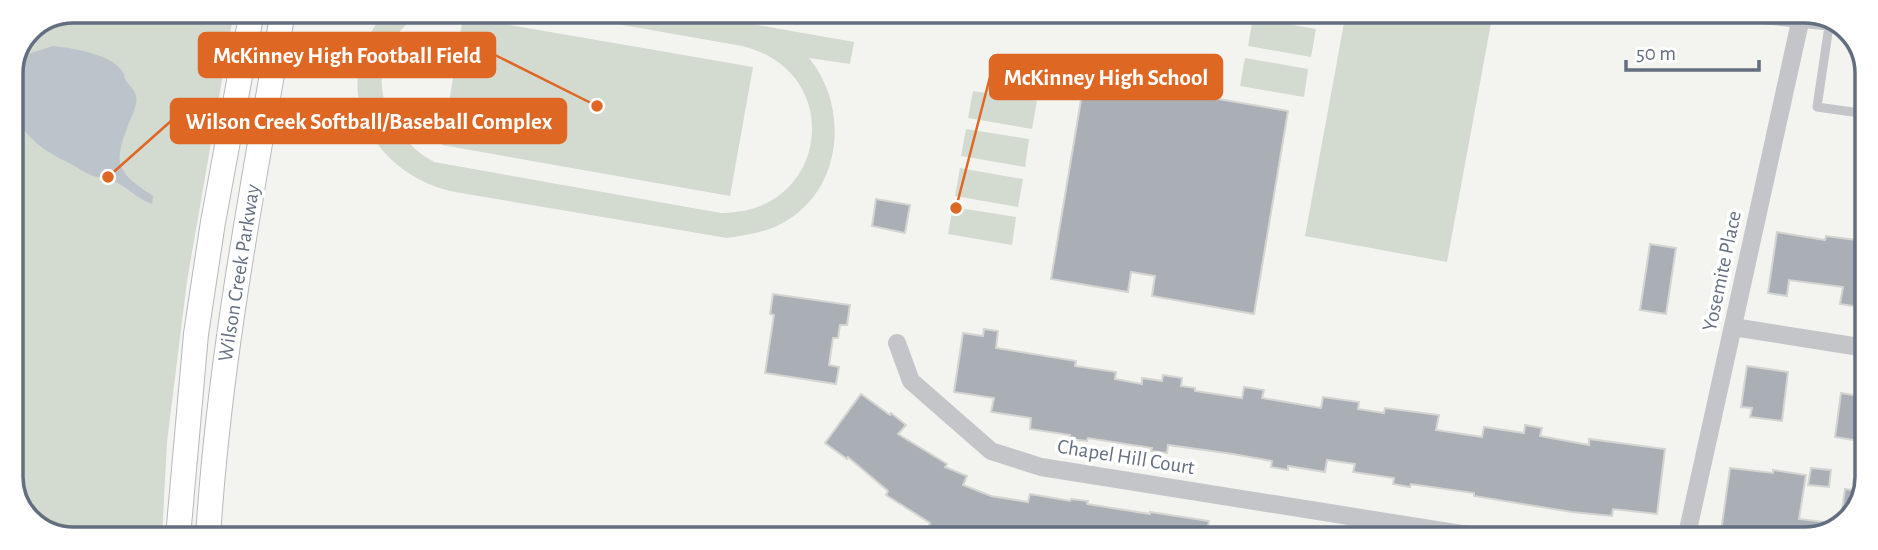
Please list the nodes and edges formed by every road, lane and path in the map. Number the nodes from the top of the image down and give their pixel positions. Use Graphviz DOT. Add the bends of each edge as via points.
graph roads {
  1 [pos="250,23"];
  2 [pos="281,23"];
  3 [pos="1800,23"];
  4 [pos="1830,30"];
  5 [pos="1855,112"];
  6 [pos="1733,327"];
  7 [pos="897,343"];
  8 [pos="1855,346"];
  9 [pos="179,527"];
  10 [pos="209,527"];
  11 [pos="1378,527"];
  12 [pos="1689,527"];
  1 -- 9 [label="main road, Wilson Creek Parkway" via="204,283"];
  2 -- 10 [label="main road, Wilson Creek Parkway" via="228,340"];
  3 -- 6 [label="street, Yosemite Place"];
  4 -- 5 [label="lane" via="1817,107"];
  6 -- 8 [label="street"];
  6 -- 12 [label="street, Yosemite Place"];
  7 -- 11 [label="street, Chapel Hill Court" via="911,381 991,451 1041,467"];
}
